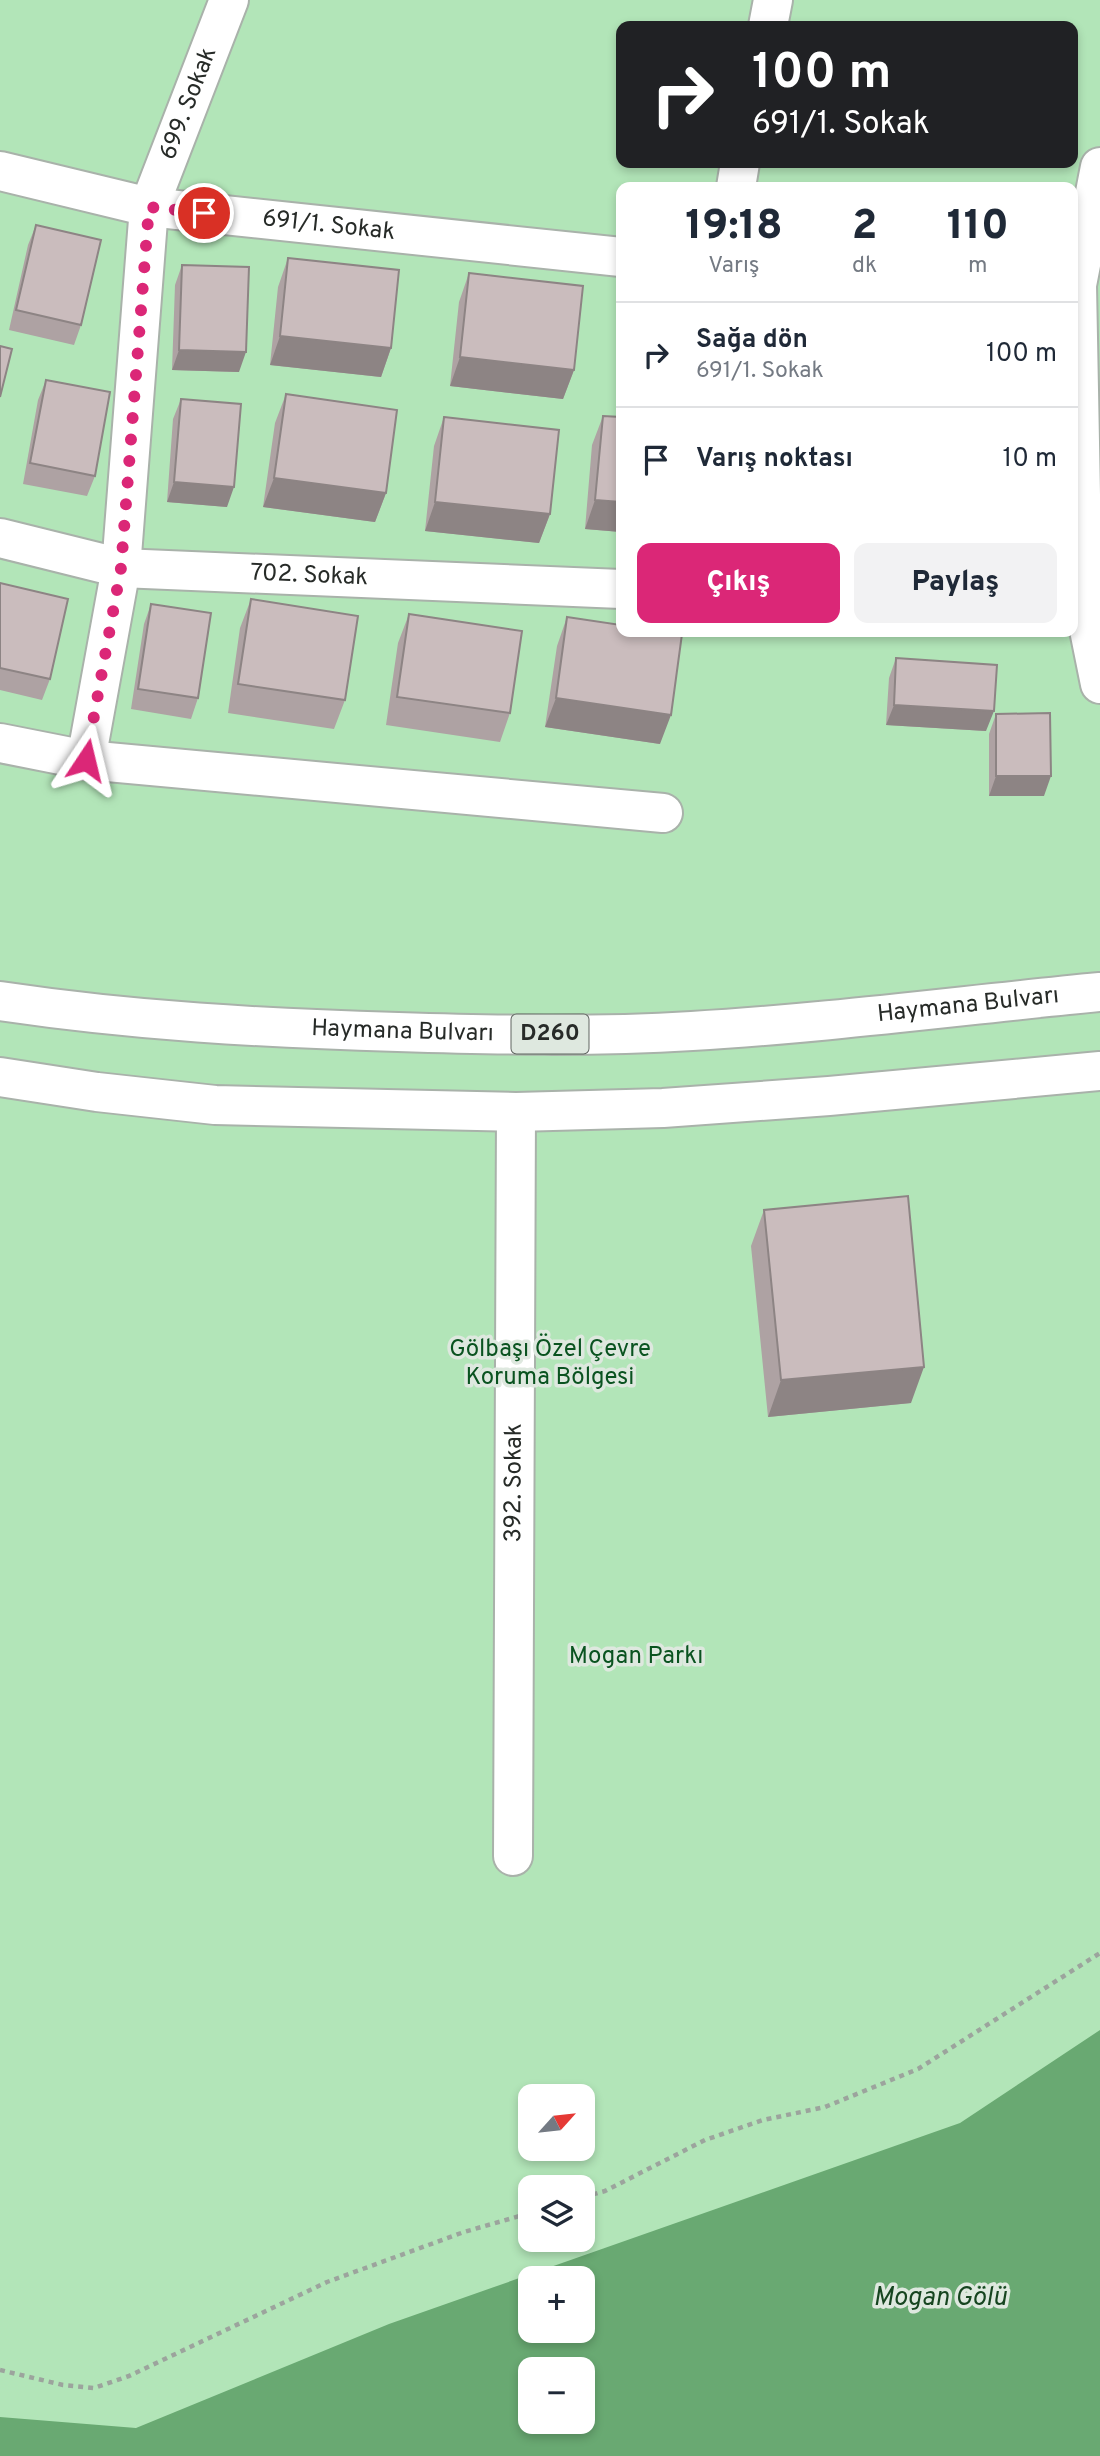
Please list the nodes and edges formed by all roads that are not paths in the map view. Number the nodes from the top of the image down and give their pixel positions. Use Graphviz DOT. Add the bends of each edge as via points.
graph roads {
  1 [pos="229,0"];
  2 [pos="773,0"];
  3 [pos="769,21"];
  4 [pos="1100,167"];
  5 [pos="0,171"];
  6 [pos="149,207"];
  7 [pos="616,256"];
  8 [pos="1083,286"];
  9 [pos="0,538"];
  10 [pos="121,568"];
  11 [pos="616,589"];
  12 [pos="1078,600"];
  13 [pos="1100,684"];
  14 [pos="0,743"];
  15 [pos="86,760"];
  16 [pos="663,813"];
  17 [pos="1100,992"];
  18 [pos="0,1000"];
  19 [pos="1100,1071"];
  20 [pos="0,1077"];
  21 [pos="516,1112"];
  22 [pos="513,1856"];
  1 -- 6 [label="main road, 699. Sokak"];
  2 -- 3 [label="main road"];
  4 -- 8 [label="main road"];
  5 -- 6 [label="main road, 691/1. Sokak"];
  6 -- 7 [label="main road, 691/1. Sokak"];
  6 -- 10 [label="main road, 699. Sokak"];
  8 -- 12 [label="main road"];
  9 -- 10 [label="main road, 702. Sokak"];
  10 -- 11 [label="main road, 702. Sokak"];
  10 -- 15 [label="main road, 699. Sokak"];
  12 -- 13 [label="main road"];
  14 -- 15 [label="main road"];
  15 -- 16 [label="main road"];
  17 -- 18 [label="main road, Haymana Bulvarı / D260" via="764,1026 501,1034 229,1027 101,1016"];
  19 -- 21 [label="main road" via="830,1097"];
  20 -- 21 [label="main road" via="215,1105"];
  21 -- 22 [label="main road, 392. Sokak"];
}
